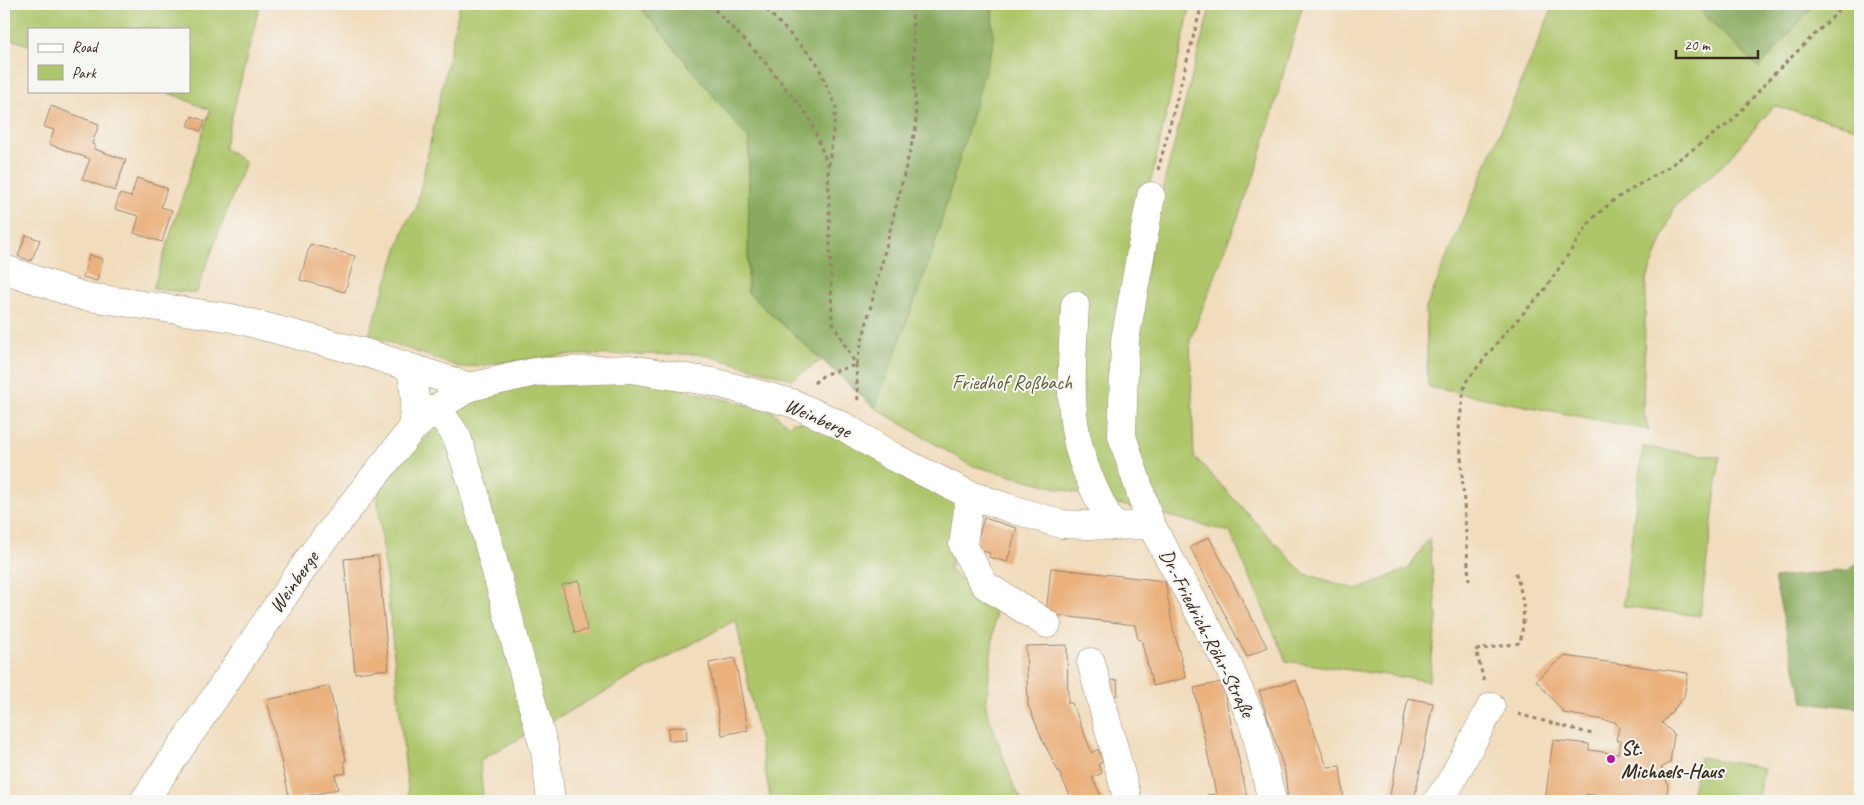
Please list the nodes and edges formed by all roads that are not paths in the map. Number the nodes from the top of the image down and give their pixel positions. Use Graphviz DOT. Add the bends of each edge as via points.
graph roads {
  1 [pos="1152,196"];
  2 [pos="4,270"];
  3 [pos="1075,305"];
  4 [pos="411,368"];
  5 [pos="470,387"];
  6 [pos="436,408"];
  7 [pos="412,429"];
  8 [pos="970,495"];
  9 [pos="1151,525"];
  10 [pos="1112,526"];
  11 [pos="1047,624"];
  12 [pos="1091,662"];
  13 [pos="1491,707"];
  14 [pos="144,801"];
  15 [pos="551,801"];
  16 [pos="1128,801"];
  17 [pos="1272,801"];
  18 [pos="1437,801"];
  1 -- 9 [label="street, Dr.-Friedrich-Röhr-Straße" via="1125,340 1122,436"];
  2 -- 4 [label="street" via="82,296 232,318"];
  3 -- 10 [label="street" via="1073,419 1088,475"];
  4 -- 5 [label="street"];
  4 -- 7 [label="street" via="415,398"];
  5 -- 6 [label="street, Weinberge"];
  5 -- 8 [label="street, Weinberge" via="535,372 630,369 713,382 792,403 842,426 893,457"];
  6 -- 7 [label="street, Weinberge"];
  6 -- 15 [label="street" via="457,436 472,483 545,751"];
  7 -- 14 [label="street, Weinberge" via="314,552"];
  8 -- 10 [label="street, Weinberge" via="1061,524"];
  8 -- 11 [label="street" via="963,545 976,570 985,584"];
  9 -- 10 [label="street, Weinberge"];
  9 -- 17 [label="street, Dr.-Friedrich-Röhr-Straße" via="1226,661 1254,724"];
  12 -- 16 [label="street"];
  13 -- 18 [label="street"];
}
